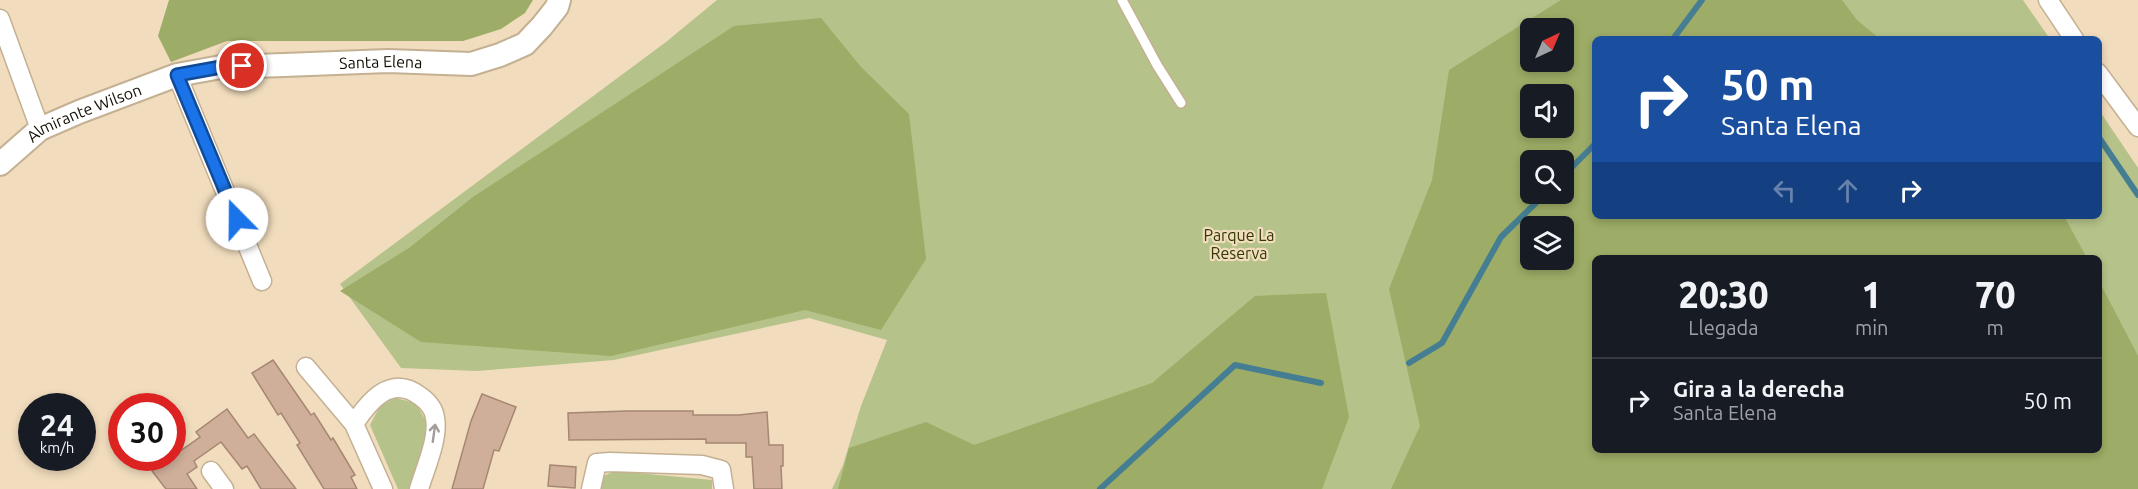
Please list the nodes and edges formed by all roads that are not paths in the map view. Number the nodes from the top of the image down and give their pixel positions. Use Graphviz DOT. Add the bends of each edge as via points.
graph roads {
  1 [pos="559,0"];
  2 [pos="1122,0"];
  3 [pos="2048,0"];
  4 [pos="0,19"];
  5 [pos="2072,36"];
  6 [pos="177,75"];
  7 [pos="2102,78"];
  8 [pos="1181,103"];
  9 [pos="2138,127"];
  10 [pos="40,129"];
  11 [pos="0,164"];
  12 [pos="262,281"];
  13 [pos="306,368"];
  14 [pos="354,424"];
  15 [pos="211,471"];
  16 [pos="224,489"];
  17 [pos="383,489"];
  18 [pos="419,489"];
  19 [pos="591,489"];
  20 [pos="724,489"];
  1 -- 6 [label="street, Santa Elena" via="525,44 471,64 388,61 221,67"];
  2 -- 8 [label="lane"];
  3 -- 5 [label="street"];
  4 -- 10 [label="street"];
  6 -- 10 [label="street, Almirante Wilson"];
  6 -- 12 [label="street"];
  7 -- 9 [label="street"];
  10 -- 11 [label="street, Almirante Wilson"];
  13 -- 14 [label="street"];
  14 -- 17 [label="street"];
  18 -- 14 [label="street, one-way" via="436,427 428,402 416,392 394,388 368,404"];
  15 -- 16 [label="street"];
  19 -- 20 [label="street" via="597,463 610,462 702,465 721,470"];
}
